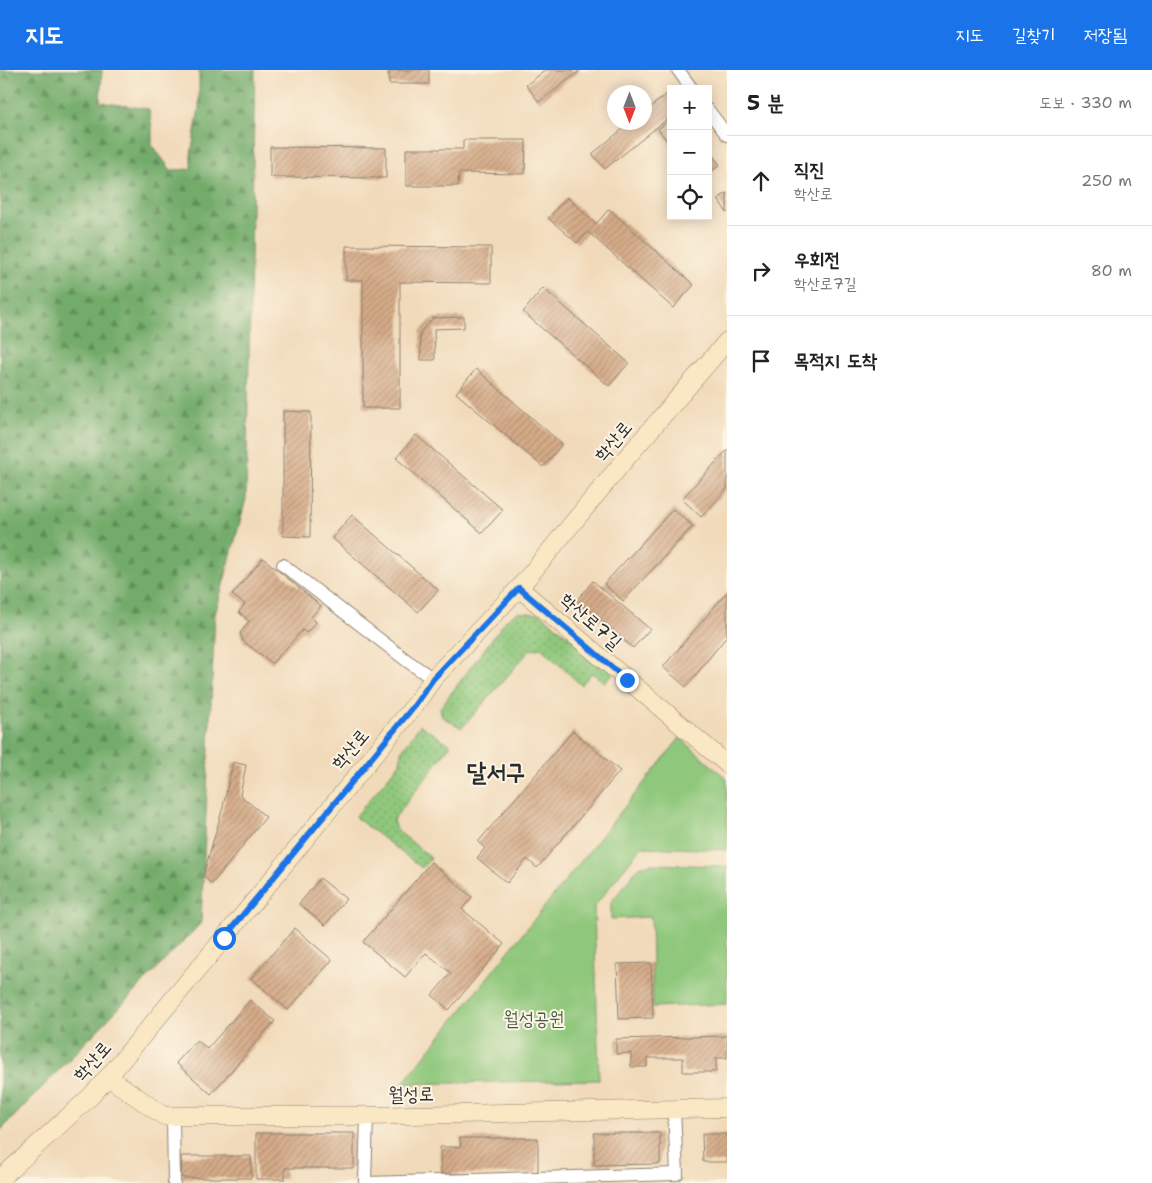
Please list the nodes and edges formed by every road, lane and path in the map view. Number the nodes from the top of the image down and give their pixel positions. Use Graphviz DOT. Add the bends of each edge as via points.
graph roads {
  1 [pos="678,70"];
  2 [pos="689,85"];
  3 [pos="712,115"];
  4 [pos="727,135"];
  5 [pos="727,341"];
  6 [pos="283,565"];
  7 [pos="519,588"];
  8 [pos="433,679"];
  9 [pos="727,764"];
  10 [pos="108,1077"];
  11 [pos="727,1108"];
  12 [pos="674,1109"];
  13 [pos="173,1116"];
  14 [pos="367,1116"];
  15 [pos="0,1179"];
  16 [pos="174,1183"];
  17 [pos="366,1183"];
  1 -- 2 [label="street"];
  3 -- 4 [label="street"];
  5 -- 7 [label="main road, 학산로"];
  6 -- 8 [label="street"];
  7 -- 8 [label="main road, 학산로"];
  7 -- 9 [label="main road, 학산로7길"];
  8 -- 10 [label="main road, 학산로"];
  10 -- 13 [label="main road, 월성로" via="164,1116"];
  10 -- 15 [label="main road, 학산로"];
  11 -- 12 [label="main road, 월성로"];
  12 -- 14 [label="main road, 월성로"];
  12 -- 17 [label="street" via="676,1174"];
  13 -- 14 [label="main road, 월성로"];
  13 -- 16 [label="street"];
  14 -- 17 [label="street"];
}
